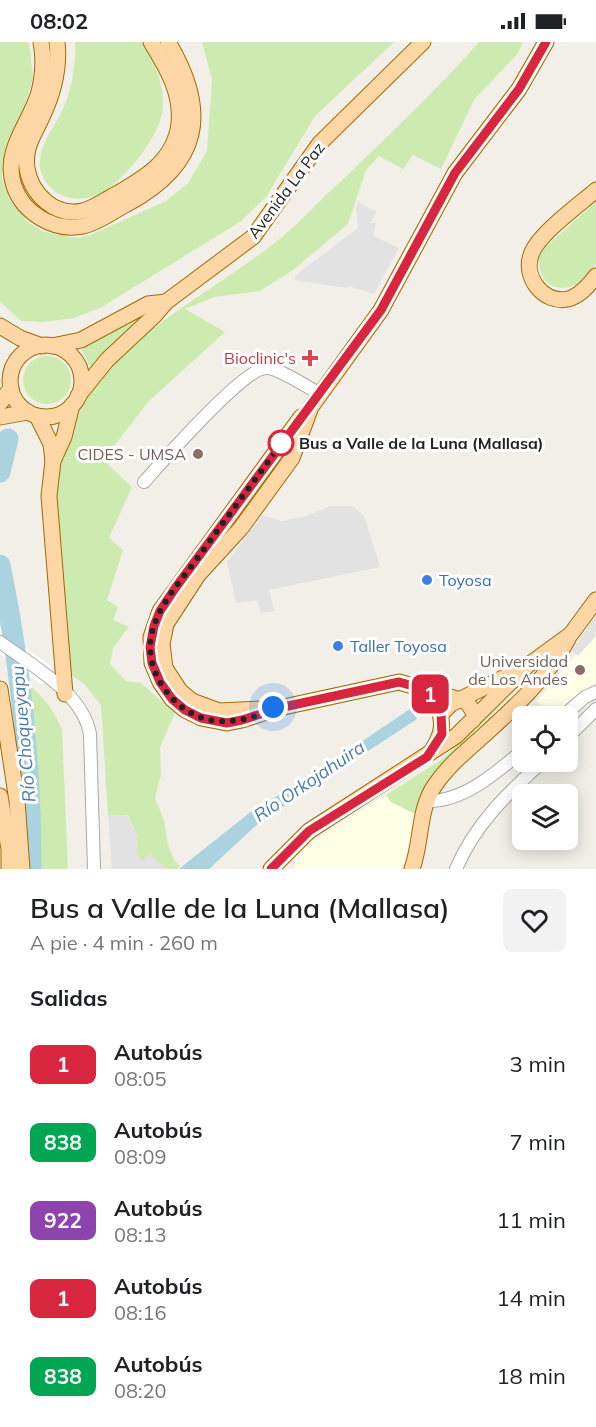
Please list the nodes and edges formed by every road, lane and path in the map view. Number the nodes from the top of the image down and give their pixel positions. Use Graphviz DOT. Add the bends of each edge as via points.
graph roads {
  1 [pos="41,42"];
  2 [pos="57,42"];
  3 [pos="152,42"];
  4 [pos="168,42"];
  5 [pos="423,42"];
  6 [pos="546,42"];
  7 [pos="596,190"];
  8 [pos="596,276"];
  9 [pos="165,302"];
  10 [pos="0,326"];
  11 [pos="47,346"];
  12 [pos="0,365"];
  13 [pos="10,383"];
  14 [pos="320,394"];
  15 [pos="75,401"];
  16 [pos="0,403"];
  17 [pos="33,414"];
  18 [pos="0,417"];
  19 [pos="53,461"];
  20 [pos="144,482"];
  21 [pos="596,600"];
  22 [pos="571,634"];
  23 [pos="0,642"];
  24 [pos="528,666"];
  25 [pos="0,689"];
  26 [pos="427,690"];
  27 [pos="596,692"];
  28 [pos="65,694"];
  29 [pos="461,699"];
  30 [pos="575,706"];
  31 [pos="596,709"];
  32 [pos="441,714"];
  33 [pos="473,720"];
  34 [pos="578,727"];
  35 [pos="427,757"];
  36 [pos="512,759"];
  37 [pos="532,772"];
  38 [pos="0,796"];
  39 [pos="427,801"];
  40 [pos="9,869"];
  41 [pos="22,869"];
  42 [pos="94,869"];
  43 [pos="271,869"];
  44 [pos="412,869"];
  45 [pos="456,869"];
  1 -- 4 [label="main road" via="39,92 13,146 14,184 19,196 38,216 74,228 94,222 146,194 164,180 185,150 193,123 193,99"];
  2 -- 3 [label="main road" via="54,86 42,118 30,136 26,156 30,179 41,198 60,209 83,211 137,183 168,154 179,122 177,100 167,68"];
  5 -- 9 [label="main road, Avenida La Paz" via="320,143 253,237"];
  6 -- 14 [label="main road" via="519,89 455,173 381,310"];
  7 -- 8 [label="main road" via="539,241 529,264 536,288 555,299 574,297"];
  9 -- 11 [label="main road, Avenida La Paz" via="148,304 81,340"];
  9 -- 15 [label="main road, Avenida La Paz" via="108,360"];
  10 -- 11 [label="main road" via="20,338"];
  11 -- 13 [label="main road" via="24,353 17,360"];
  11 -- 15 [label="main road" via="62,350 78,365 81,386"];
  12 -- 13 [label="main road"];
  13 -- 16 [label="main road"];
  13 -- 17 [label="main road" via="14,398"];
  14 -- 20 [label="street" via="270,368 258,370 186,434"];
  14 -- 26 [label="main road" via="160,611 150,647 152,663 160,682 185,710 201,718 234,722 279,708 399,682"];
  15 -- 17 [label="main road" via="56,415"];
  15 -- 19 [label="main road"];
  17 -- 18 [label="main road"];
  17 -- 19 [label="main road" via="51,444"];
  19 -- 28 [label="main road" via="49,496"];
  21 -- 22 [label="main road"];
  22 -- 24 [label="main road"];
  22 -- 39 [label="main road" via="556,661 516,706 451,766"];
  23 -- 28 [label="street"];
  24 -- 29 [label="main road"];
  24 -- 33 [label="main road"];
  25 -- 41 [label="main road" via="17,801"];
  26 -- 29 [label="main road"];
  26 -- 32 [label="main road"];
  27 -- 30 [label="street"];
  28 -- 42 [label="street" via="82,711 90,734"];
  29 -- 32 [label="main road"];
  29 -- 33 [label="main road" via="471,707"];
  31 -- 34 [label="street"];
  32 -- 35 [label="main road" via="442,734"];
  33 -- 35 [label="main road"];
  35 -- 43 [label="main road" via="309,831"];
  36 -- 39 [label="street" via="484,781 449,798"];
  37 -- 45 [label="street" via="484,818"];
  38 -- 40 [label="main road"];
  39 -- 44 [label="main road"];
}
